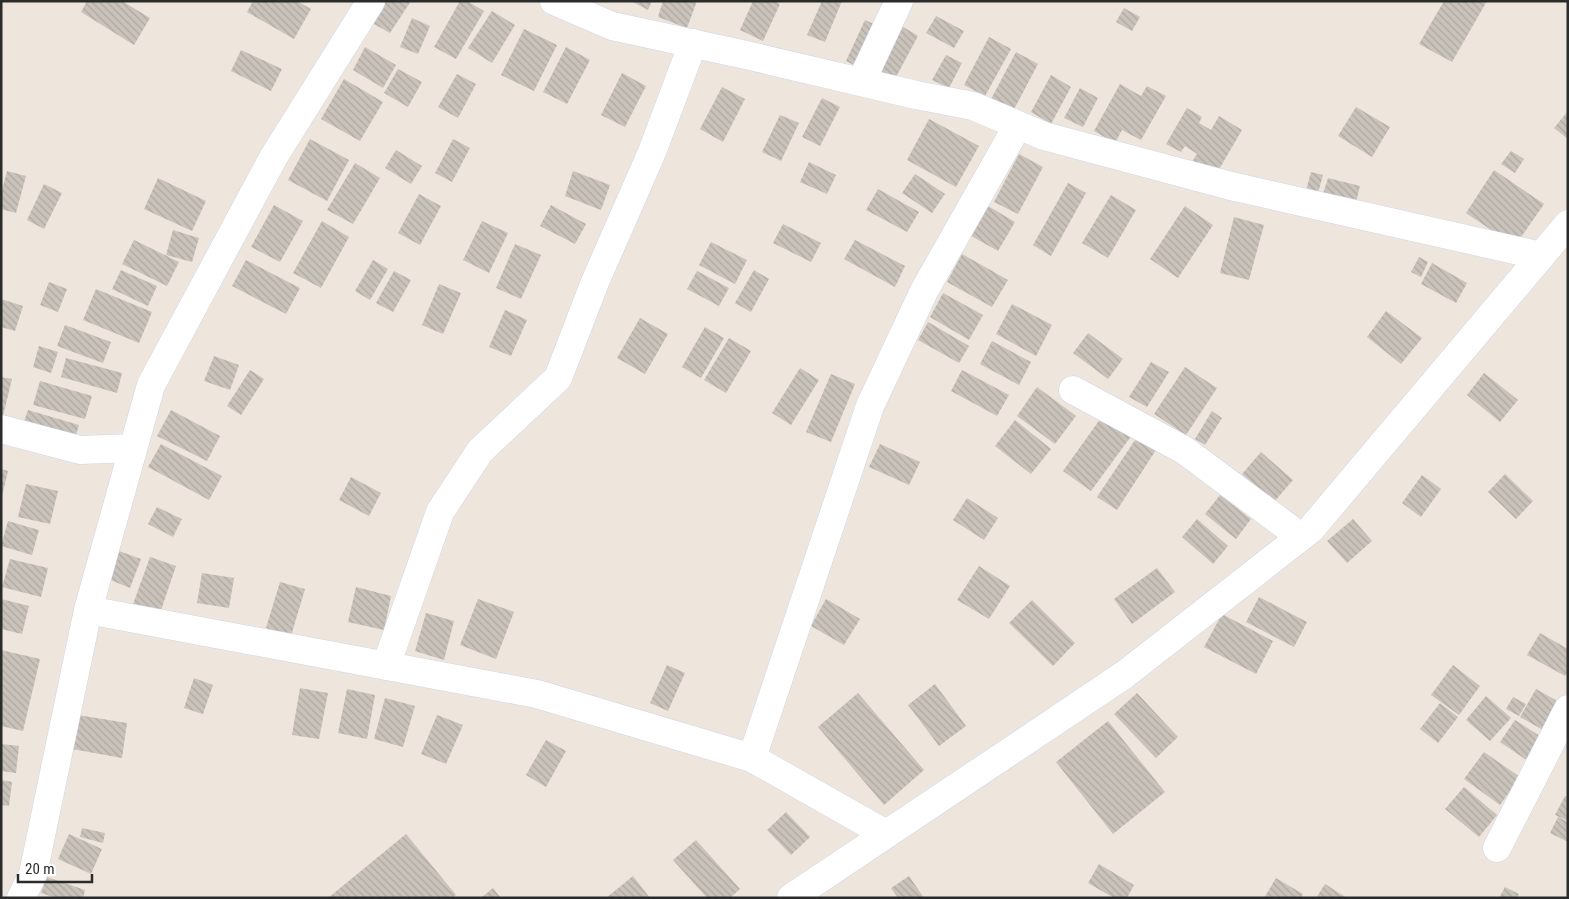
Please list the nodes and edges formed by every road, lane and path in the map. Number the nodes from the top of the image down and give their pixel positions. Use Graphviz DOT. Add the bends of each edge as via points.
graph roads {
  1 [pos="371,1"];
  2 [pos="554,1"];
  3 [pos="899,1"];
  4 [pos="693,43"];
  5 [pos="861,82"];
  6 [pos="1018,125"];
  7 [pos="1568,224"];
  8 [pos="1541,256"];
  9 [pos="1073,390"];
  10 [pos="1,430"];
  11 [pos="133,448"];
  12 [pos="1301,537"];
  13 [pos="88,610"];
  14 [pos="386,666"];
  15 [pos="1568,709"];
  16 [pos="752,758"];
  17 [pos="886,834"];
  18 [pos="1497,848"];
  19 [pos="21,898"];
  20 [pos="791,898"];
  1 -- 11 [label="street" via="273,158 151,385"];
  2 -- 4 [label="street" via="612,26"];
  3 -- 5 [label="street"];
  4 -- 5 [label="street"];
  4 -- 14 [label="street" via="652,152 595,282 558,378 480,451 440,512"];
  5 -- 6 [label="street" via="973,106"];
  6 -- 8 [label="street" via="1044,136 1231,186"];
  6 -- 16 [label="street" via="924,291 870,406"];
  7 -- 8 [label="street"];
  8 -- 12 [label="street"];
  9 -- 12 [label="street" via="1184,450"];
  10 -- 11 [label="street" via="80,450"];
  11 -- 13 [label="street"];
  12 -- 17 [label="street" via="1124,675"];
  13 -- 14 [label="street"];
  13 -- 19 [label="street" via="33,874"];
  14 -- 16 [label="street" via="537,694"];
  15 -- 18 [label="street"];
  16 -- 17 [label="street"];
  17 -- 20 [label="street"];
}
